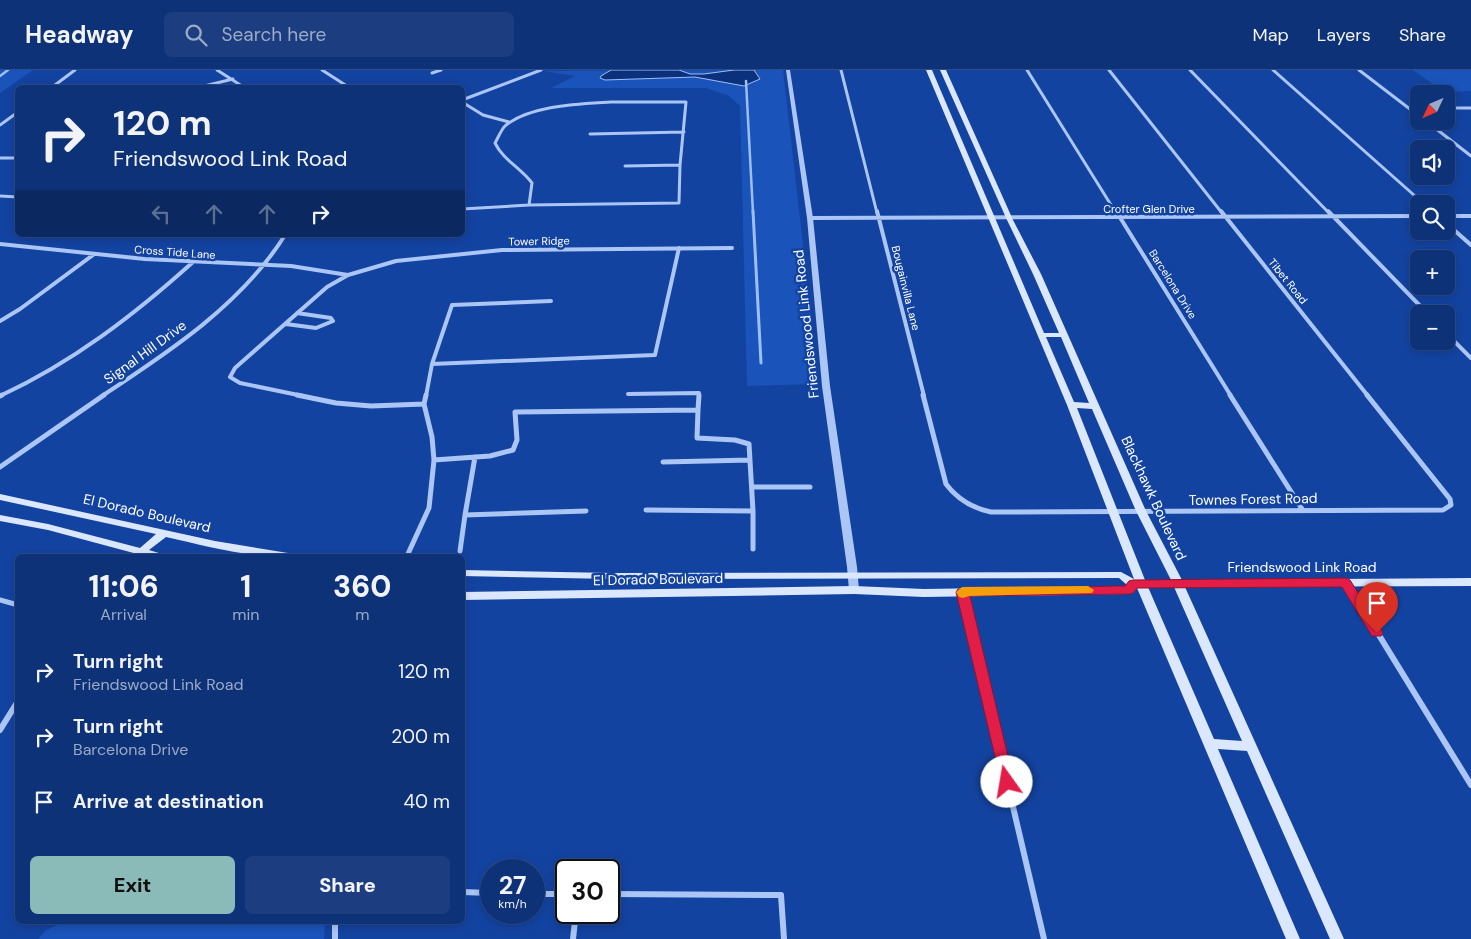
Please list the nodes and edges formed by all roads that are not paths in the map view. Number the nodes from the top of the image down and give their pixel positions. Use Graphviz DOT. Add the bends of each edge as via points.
graph roads {
  1 [pos="75,70"];
  2 [pos="217,70"];
  3 [pos="322,70"];
  4 [pos="441,70"];
  5 [pos="541,70"];
  6 [pos="788,70"];
  7 [pos="841,70"];
  8 [pos="929,70"];
  9 [pos="943,70"];
  10 [pos="1027,70"];
  11 [pos="1109,70"];
  12 [pos="1190,70"];
  13 [pos="1273,70"];
  14 [pos="1359,70"];
  15 [pos="432,73"];
  16 [pos="233,80"];
  17 [pos="55,85"];
  18 [pos="210,85"];
  19 [pos="240,85"];
  20 [pos="345,85"];
  21 [pos="465,100"];
  22 [pos="465,103"];
  23 [pos="1408,108"];
  24 [pos="1455,108"];
  25 [pos="1471,108"];
  26 [pos="15,114"];
  27 [pos="0,120"];
  28 [pos="6,120"];
  29 [pos="509,122"];
  30 [pos="968,124"];
  31 [pos="0,125"];
  32 [pos="951,125"];
  33 [pos="1438,130"];
  34 [pos="684,132"];
  35 [pos="590,134"];
  36 [pos="1471,156"];
  37 [pos="0,158"];
  38 [pos="15,158"];
  39 [pos="966,161"];
  40 [pos="985,161"];
  41 [pos="680,165"];
  42 [pos="625,166"];
  43 [pos="1414,195"];
  44 [pos="0,196"];
  45 [pos="15,197"];
  46 [pos="529,206"];
  47 [pos="465,209"];
  48 [pos="1333,216"];
  49 [pos="1410,216"];
  50 [pos="1455,216"];
  51 [pos="1471,216"];
  52 [pos="990,217"];
  53 [pos="1009,217"];
  54 [pos="1226,217"];
  55 [pos="810,218"];
  56 [pos="878,218"];
  57 [pos="1119,218"];
  58 [pos="1455,231"];
  59 [pos="284,237"];
  60 [pos="0,244"];
  61 [pos="1471,245"];
  62 [pos="679,248"];
  63 [pos="732,248"];
  64 [pos="93,255"];
  65 [pos="193,262"];
  66 [pos="265,264"];
  67 [pos="1026,274"];
  68 [pos="348,275"];
  69 [pos="551,301"];
  70 [pos="1419,305"];
  71 [pos="297,313"];
  72 [pos="0,321"];
  73 [pos="286,324"];
  74 [pos="1040,335"];
  75 [pos="1064,335"];
  76 [pos="1455,342"];
  77 [pos="1471,358"];
  78 [pos="432,364"];
  79 [pos="628,394"];
  80 [pos="0,396"];
  81 [pos="424,404"];
  82 [pos="1070,406"];
  83 [pos="1095,406"];
  84 [pos="698,410"];
  85 [pos="474,457"];
  86 [pos="434,460"];
  87 [pos="750,460"];
  88 [pos="663,462"];
  89 [pos="0,467"];
  90 [pos="752,487"];
  91 [pos="810,487"];
  92 [pos="0,497"];
  93 [pos="965,504"];
  94 [pos="1451,505"];
  95 [pos="1302,509"];
  96 [pos="646,510"];
  97 [pos="586,511"];
  98 [pos="753,511"];
  99 [pos="1113,512"];
  100 [pos="1141,512"];
  101 [pos="465,515"];
  102 [pos="0,518"];
  103 [pos="163,534"];
  104 [pos="753,549"];
  105 [pos="460,551"];
  106 [pos="141,552"];
  107 [pos="150,554"];
  108 [pos="277,554"];
  109 [pos="408,554"];
  110 [pos="465,573"];
  111 [pos="853,574"];
  112 [pos="1346,582"];
  113 [pos="1471,582"];
  114 [pos="1178,583"];
  115 [pos="1137,584"];
  116 [pos="854,590"];
  117 [pos="962,592"];
  118 [pos="465,596"];
  119 [pos="0,600"];
  120 [pos="15,604"];
  121 [pos="15,706"];
  122 [pos="0,730"];
  123 [pos="1209,744"];
  124 [pos="1251,746"];
  125 [pos="1471,785"];
  126 [pos="465,892"];
  127 [pos="480,893"];
  128 [pos="620,894"];
  129 [pos="335,924"];
  130 [pos="575,924"];
  131 [pos="335,939"];
  132 [pos="573,939"];
  133 [pos="784,939"];
  134 [pos="1044,939"];
  135 [pos="1293,939"];
  136 [pos="1337,939"];
  1 -- 17 [label="street"];
  2 -- 16 [label="street"];
  3 -- 20 [label="street"];
  4 -- 15 [label="street"];
  5 -- 21 [label="street"];
  6 -- 55 [label="street, Friendswood Link Road"];
  7 -- 56 [label="street, Bougainvilla Lane"];
  8 -- 32 [label="main road, Blackhawk Boulevard"];
  9 -- 30 [label="main road, Blackhawk Boulevard"];
  10 -- 57 [label="street, Barcelona Drive"];
  11 -- 54 [label="street, Tibet Road"];
  12 -- 48 [label="street"];
  13 -- 43 [label="street"];
  14 -- 23 [label="street"];
  16 -- 18 [label="street"];
  16 -- 19 [label="street"];
  22 -- 29 [label="street" via="483,115"];
  24 -- 25 [label="street"];
  26 -- 28 [label="street"];
  27 -- 28 [label="street"];
  28 -- 31 [label="street"];
  29 -- 34 [label="street" via="536,111 567,105 686,102"];
  29 -- 46 [label="street" via="495,143 498,151 521,168 532,183"];
  30 -- 32 [label="main road"];
  30 -- 40 [label="main road, Blackhawk Boulevard"];
  32 -- 39 [label="main road, Blackhawk Boulevard"];
  33 -- 36 [label="street"];
  34 -- 35 [label="street"];
  34 -- 41 [label="street"];
  37 -- 38 [label="street"];
  39 -- 40 [label="main road"];
  39 -- 52 [label="main road, Blackhawk Boulevard"];
  40 -- 53 [label="main road, Blackhawk Boulevard"];
  41 -- 42 [label="street"];
  41 -- 46 [label="street" via="679,203"];
  44 -- 45 [label="street"];
  46 -- 47 [label="street"];
  48 -- 49 [label="street, Crofter Glen Drive"];
  48 -- 54 [label="street, Crofter Glen Drive"];
  48 -- 70 [label="street"];
  50 -- 51 [label="street"];
  52 -- 53 [label="street, Crofter Glen Drive"];
  52 -- 56 [label="street, Crofter Glen Drive"];
  52 -- 67 [label="main road, Blackhawk Boulevard"];
  53 -- 57 [label="street, Crofter Glen Drive"];
  53 -- 67 [label="main road, Blackhawk Boulevard"];
  54 -- 57 [label="street, Crofter Glen Drive"];
  54 -- 94 [label="street, Tibet Road" via="1450,498"];
  55 -- 56 [label="street, Crofter Glen Drive"];
  55 -- 111 [label="street, Friendswood Link Road" via="826,386"];
  56 -- 93 [label="street, Bougainvilla Lane" via="946,484 952,494"];
  57 -- 95 [label="street, Barcelona Drive"];
  58 -- 61 [label="street"];
  59 -- 66 [label="street, Signal Hill Drive"];
  60 -- 64 [label="street, Cross Tide Lane"];
  62 -- 63 [label="street, Tower Ridge"];
  62 -- 68 [label="street, Tower Ridge" via="476,252 396,261"];
  62 -- 78 [label="street" via="655,355"];
  64 -- 65 [label="street, Cross Tide Lane"];
  64 -- 72 [label="street"];
  65 -- 66 [label="street, Cross Tide Lane"];
  65 -- 80 [label="street" via="117,327 27,385"];
  66 -- 68 [label="street, Cross Tide Lane" via="311,266"];
  66 -- 89 [label="street, Signal Hill Drive" via="224,306 167,353"];
  67 -- 74 [label="main road, Blackhawk Boulevard"];
  67 -- 75 [label="main road, Blackhawk Boulevard"];
  68 -- 71 [label="street" via="314,297"];
  69 -- 78 [label="street" via="452,304"];
  71 -- 73 [label="street"];
  71 -- 73 [label="street" via="324,316 332,321 317,328"];
  73 -- 81 [label="street" via="235,368 230,377 240,384 336,402 371,406"];
  74 -- 75 [label="main road"];
  74 -- 82 [label="main road, Blackhawk Boulevard"];
  75 -- 83 [label="main road, Blackhawk Boulevard"];
  76 -- 77 [label="street"];
  78 -- 81 [label="street"];
  79 -- 84 [label="street" via="699,393"];
  81 -- 86 [label="street"];
  82 -- 83 [label="main road"];
  82 -- 99 [label="main road, Blackhawk Boulevard"];
  83 -- 100 [label="main road, Blackhawk Boulevard"];
  84 -- 85 [label="street" via="514,412 517,440 513,450"];
  84 -- 87 [label="street" via="697,438 749,444"];
  85 -- 86 [label="street"];
  85 -- 101 [label="street"];
  86 -- 109 [label="street" via="428,508"];
  87 -- 88 [label="street"];
  87 -- 90 [label="street"];
  90 -- 91 [label="street"];
  90 -- 98 [label="street"];
  92 -- 103 [label="main road, El Dorado Boulevard" via="73,511"];
  93 -- 99 [label="street, Townes Forest Road" via="991,512"];
  94 -- 95 [label="street, Townes Forest Road" via="1443,510"];
  95 -- 100 [label="street, Townes Forest Road"];
  96 -- 98 [label="street"];
  97 -- 101 [label="street"];
  98 -- 104 [label="street"];
  99 -- 100 [label="street, Townes Forest Road"];
  99 -- 115 [label="main road, Blackhawk Boulevard"];
  100 -- 114 [label="main road, Blackhawk Boulevard"];
  101 -- 105 [label="street"];
  102 -- 106 [label="main road"];
  103 -- 106 [label="main road"];
  103 -- 108 [label="main road, El Dorado Boulevard"];
  106 -- 107 [label="main road"];
  110 -- 111 [label="main road, El Dorado Boulevard" via="612,576"];
  111 -- 115 [label="main road, Friendswood Link Road" via="1121,574"];
  111 -- 116 [label="street, Friendswood Link Road"];
  112 -- 113 [label="main road, Friendswood Link Road"];
  112 -- 114 [label="main road, Friendswood Link Road"];
  112 -- 125 [label="street"];
  114 -- 115 [label="main road, Friendswood Link Road"];
  114 -- 124 [label="main road, Blackhawk Boulevard"];
  115 -- 117 [label="main road, Friendswood Link Road" via="1129,590"];
  115 -- 123 [label="main road, Blackhawk Boulevard"];
  116 -- 117 [label="main road, Friendswood Link Road"];
  116 -- 118 [label="main road, El Dorado Boulevard"];
  117 -- 134 [label="street"];
  119 -- 120 [label="street"];
  121 -- 122 [label="street"];
  123 -- 124 [label="main road"];
  123 -- 135 [label="main road, Blackhawk Boulevard"];
  124 -- 136 [label="main road, Blackhawk Boulevard"];
  126 -- 127 [label="street"];
  128 -- 133 [label="street" via="781,895"];
  129 -- 131 [label="street"];
  130 -- 132 [label="street"];
}
